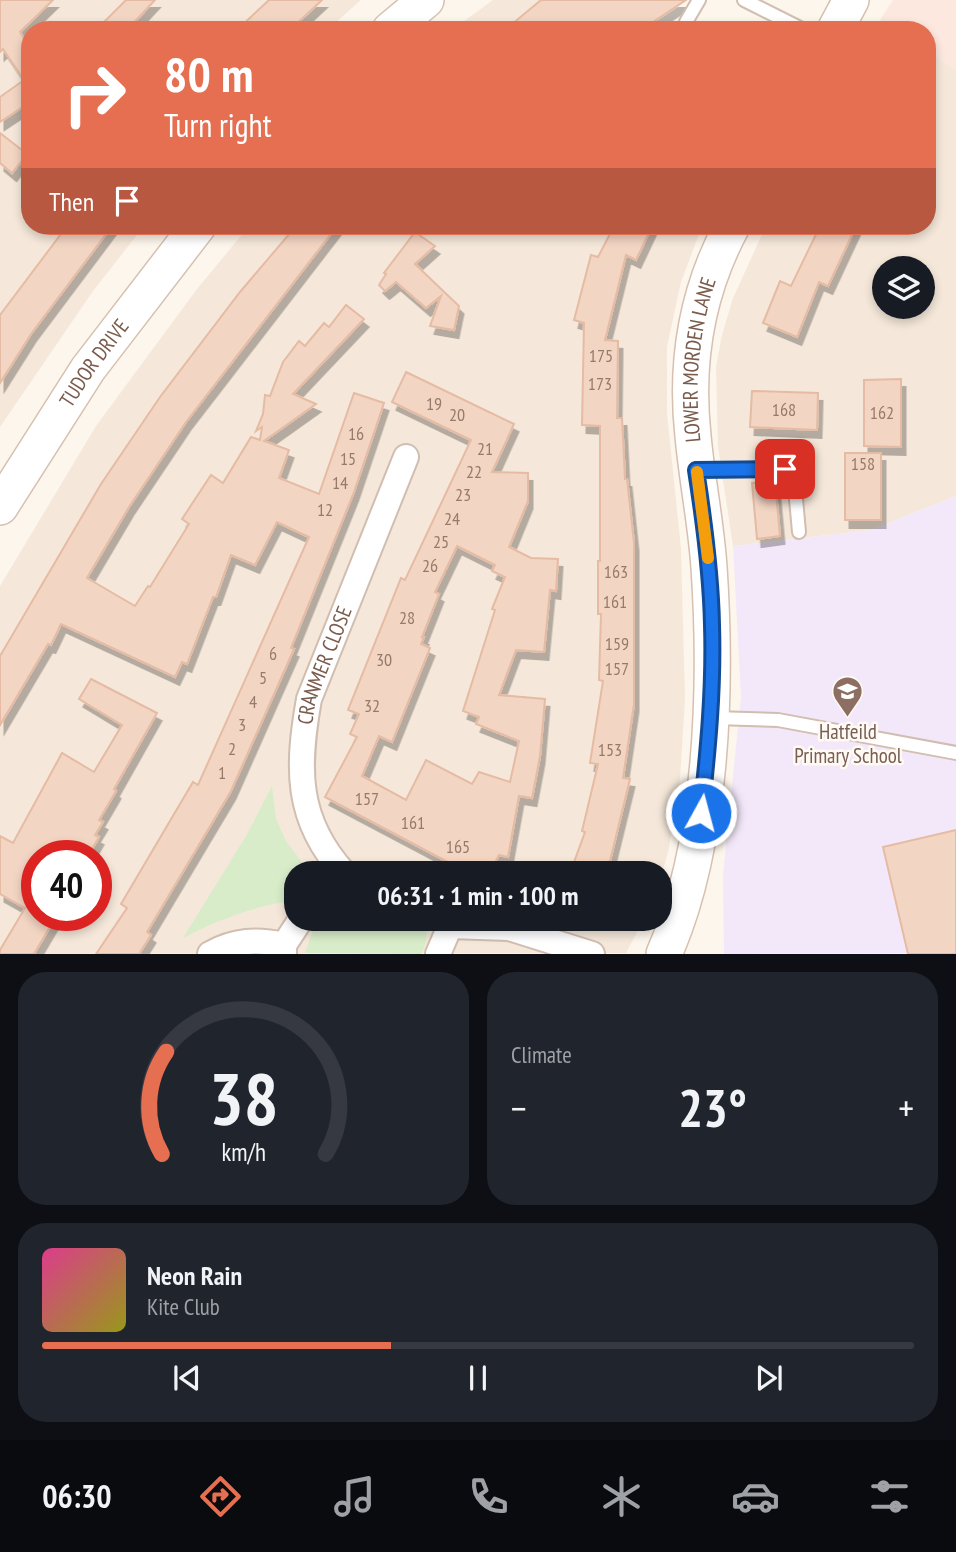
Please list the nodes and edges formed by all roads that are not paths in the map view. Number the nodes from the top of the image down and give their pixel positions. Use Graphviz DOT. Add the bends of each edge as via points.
graph roads {
  1 [pos="426,0"];
  2 [pos="699,0"];
  3 [pos="744,0"];
  4 [pos="851,0"];
  5 [pos="401,21"];
  6 [pos="687,21"];
  7 [pos="786,21"];
  8 [pos="840,21"];
  9 [pos="191,235"];
  10 [pos="728,235"];
  11 [pos="406,457"];
  12 [pos="696,470"];
  13 [pos="0,507"];
  14 [pos="799,532"];
  15 [pos="710,718"];
  16 [pos="956,753"];
  17 [pos="335,861"];
  18 [pos="294,931"];
  19 [pos="445,931"];
  20 [pos="519,931"];
  21 [pos="284,949"];
  22 [pos="210,954"];
  23 [pos="438,954"];
  24 [pos="592,954"];
  25 [pos="664,954"];
  1 -- 5 [label="street"];
  2 -- 6 [label="lane"];
  3 -- 7 [label="lane"];
  4 -- 8 [label="street"];
  9 -- 13 [label="street, TUDOR DRIVE" via="88,369"];
  10 -- 12 [label="street, LOWER MORDEN LANE" via="714,263 695,331 690,401"];
  11 -- 17 [label="street, CRANMER CLOSE" via="309,699 301,776 320,842"];
  12 -- 14 [label="lane" via="785,469 794,477"];
  12 -- 15 [label="street, LOWER MORDEN LANE" via="710,589"];
  15 -- 16 [label="lane" via="778,720"];
  15 -- 25 [label="street, LOWER MORDEN LANE" via="691,873"];
  18 -- 21 [label="street"];
  19 -- 23 [label="street"];
  20 -- 24 [label="street"];
  21 -- 22 [label="street" via="264,940 241,941"];
}
